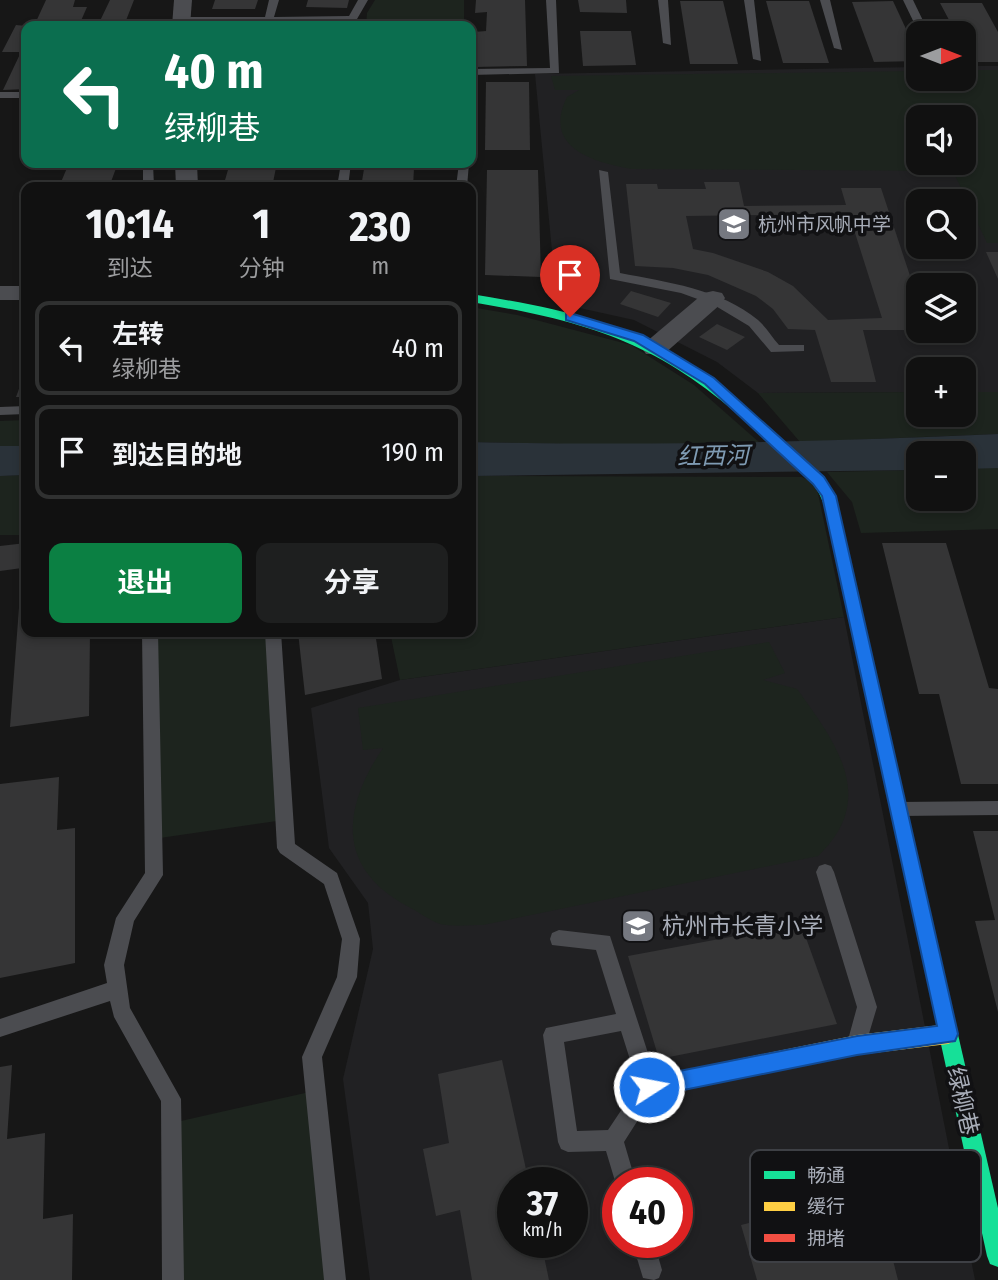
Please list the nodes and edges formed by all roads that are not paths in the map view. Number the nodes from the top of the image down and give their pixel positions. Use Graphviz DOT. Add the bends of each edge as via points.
graph roads {
  1 [pos="183,0"];
  2 [pos="274,0"];
  3 [pos="363,0"];
  4 [pos="551,0"];
  5 [pos="663,0"];
  6 [pos="750,0"];
  7 [pos="825,0"];
  8 [pos="908,0"];
  9 [pos="269,19"];
  10 [pos="181,21"];
  11 [pos="225,21"];
  12 [pos="280,21"];
  13 [pos="354,21"];
  14 [pos="918,21"];
  15 [pos="668,43"];
  16 [pos="839,48"];
  17 [pos="758,59"];
  18 [pos="476,72"];
  19 [pos="0,95"];
  20 [pos="21,95"];
  21 [pos="603,172"];
  22 [pos="0,293"];
  23 [pos="21,293"];
  24 [pos="713,298"];
  25 [pos="476,299"];
  26 [pos="655,348"];
  27 [pos="799,348"];
  28 [pos="21,410"];
  29 [pos="0,411"];
  30 [pos="150,637"];
  31 [pos="272,637"];
  32 [pos="998,807"];
  33 [pos="898,809"];
  34 [pos="825,872"];
  35 [pos="559,939"];
  36 [pos="118,989"];
  37 [pos="627,1021"];
  38 [pos="0,1028"];
  39 [pos="948,1034"];
  40 [pos="857,1045"];
  41 [pos="649,1087"];
  42 [pos="612,1140"];
  43 [pos="974,1150"];
  44 [pos="620,1167"];
  45 [pos="981,1181"];
  46 [pos="998,1256"];
  47 [pos="648,1258"];
  48 [pos="651,1270"];
  49 [pos="173,1280"];
  50 [pos="335,1280"];
  1 -- 10 [label="street"];
  2 -- 9 [label="lane"];
  3 -- 13 [label="lane"];
  4 -- 18 [label="lane" via="555,71"];
  5 -- 15 [label="lane"];
  6 -- 17 [label="lane"];
  7 -- 16 [label="lane"];
  8 -- 14 [label="lane"];
  9 -- 11 [label="lane"];
  9 -- 12 [label="lane"];
  19 -- 20 [label="lane"];
  21 -- 24 [label="lane" via="614,276"];
  22 -- 23 [label="street"];
  24 -- 26 [label="street"];
  24 -- 27 [label="lane" via="752,321 776,349"];
  25 -- 26 [label="street, 绿柳巷" via="570,317 638,338"];
  26 -- 33 [label="street, 绿柳巷" via="709,381 829,496"];
  28 -- 29 [label="lane"];
  30 -- 36 [label="lane" via="154,875 125,918 114,965"];
  31 -- 50 [label="lane" via="286,848 331,879 351,939 347,977 312,1057"];
  32 -- 33 [label="lane"];
  33 -- 39 [label="street, 绿柳巷"];
  34 -- 40 [label="lane" via="867,1007"];
  35 -- 37 [label="lane" via="603,942"];
  36 -- 38 [label="lane"];
  36 -- 49 [label="lane" via="121,1010 172,1099"];
  37 -- 41 [label="lane"];
  37 -- 42 [label="lane" via="552,1035 568,1142"];
  39 -- 40 [label="street"];
  39 -- 43 [label="street, 绿柳巷"];
  40 -- 41 [label="street"];
  41 -- 42 [label="lane"];
  42 -- 44 [label="lane"];
  45 -- 46 [label="street, 绿柳巷"];
  47 -- 48 [label="lane"];
}
